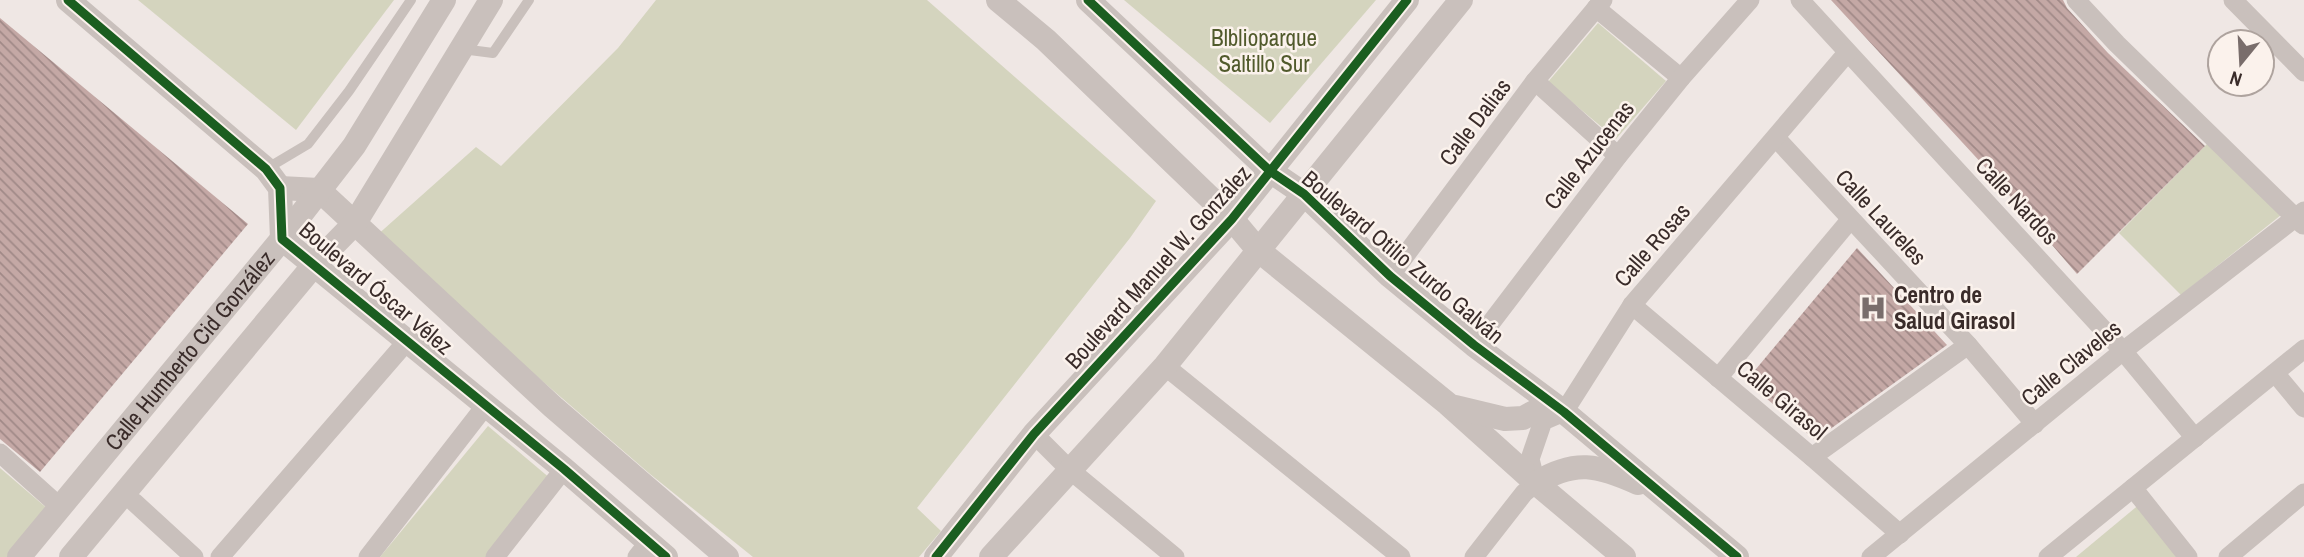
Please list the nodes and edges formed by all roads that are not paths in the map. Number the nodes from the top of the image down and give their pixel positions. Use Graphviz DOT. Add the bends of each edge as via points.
graph roads {
  1 [pos="68,0"];
  2 [pos="411,0"];
  3 [pos="444,0"];
  4 [pos="491,0"];
  5 [pos="529,0"];
  6 [pos="998,0"];
  7 [pos="1087,0"];
  8 [pos="1407,0"];
  9 [pos="1461,0"];
  10 [pos="1750,0"];
  11 [pos="1800,0"];
  12 [pos="2076,0"];
  13 [pos="2233,0"];
  14 [pos="1600,4"];
  15 [pos="462,49"];
  16 [pos="1847,53"];
  17 [pos="2303,70"];
  18 [pos="1681,78"];
  19 [pos="1535,81"];
  20 [pos="1776,138"];
  21 [pos="1618,156"];
  22 [pos="1270,171"];
  23 [pos="273,179"];
  24 [pos="319,190"];
  25 [pos="1304,194"];
  26 [pos="2301,218"];
  27 [pos="1232,219"];
  28 [pos="1850,220"];
  29 [pos="355,223"];
  30 [pos="282,239"];
  31 [pos="1258,250"];
  32 [pos="314,265"];
  33 [pos="1390,276"];
  34 [pos="1632,305"];
  35 [pos="408,340"];
  36 [pos="1474,345"];
  37 [pos="1968,345"];
  38 [pos="2123,351"];
  39 [pos="2303,353"];
  40 [pos="1165,366"];
  41 [pos="2275,373"];
  42 [pos="1718,378"];
  43 [pos="1448,404"];
  44 [pos="486,405"];
  45 [pos="553,407"];
  46 [pos="2304,408"];
  47 [pos="1564,412"];
  48 [pos="2035,424"];
  49 [pos="1034,434"];
  50 [pos="525,437"];
  51 [pos="2195,438"];
  52 [pos="0,453"];
  53 [pos="1812,457"];
  54 [pos="564,469"];
  55 [pos="1070,470"];
  56 [pos="1536,483"];
  57 [pos="2133,488"];
  58 [pos="1658,492"];
  59 [pos="2304,493"];
  60 [pos="134,502"];
  61 [pos="60,507"];
  62 [pos="1900,534"];
  63 [pos="1718,547"];
  64 [pos="651,552"];
  65 [pos="2051,556"];
  66 [pos="19,557"];
  67 [pos="71,557"];
  68 [pos="194,557"];
  69 [pos="220,557"];
  70 [pos="368,557"];
  71 [pos="495,557"];
  72 [pos="727,557"];
  73 [pos="936,557"];
  74 [pos="991,557"];
  75 [pos="1175,557"];
  76 [pos="1401,557"];
  77 [pos="1474,557"];
  78 [pos="1624,557"];
  79 [pos="1737,557"];
  80 [pos="1871,557"];
  81 [pos="2189,557"];
  82 [pos="2228,557"];
  1 -- 23 [label="street"];
  2 -- 23 [label="lane" via="349,91 308,144"];
  3 -- 24 [label="street, Calle Humberto Cid González" via="354,146"];
  4 -- 15 [label="street, Calle Humberto Cid González"];
  5 -- 15 [label="lane" via="493,53"];
  6 -- 27 [label="street" via="1046,40"];
  7 -- 22 [label="street, Boulevard Otilio Zurdo Galván"];
  8 -- 22 [label="street, Boulevard Manuel W. González"];
  9 -- 25 [label="street"];
  10 -- 18 [label="street, Calle Azucenas"];
  11 -- 16 [label="street, Calle Nardos"];
  12 -- 26 [label="street"];
  13 -- 17 [label="street"];
  14 -- 18 [label="street"];
  14 -- 19 [label="street, Calle Dalias"];
  15 -- 29 [label="street, Calle Humberto Cid González"];
  16 -- 20 [label="street, Calle Rosas"];
  16 -- 38 [label="street, Calle Nardos"];
  18 -- 21 [label="street, Calle Azucenas"];
  19 -- 21 [label="street"];
  19 -- 33 [label="street, Calle Dalias"];
  20 -- 28 [label="street, Calle Laureles"];
  20 -- 34 [label="street, Calle Rosas"];
  21 -- 36 [label="street, Calle Azucenas"];
  22 -- 25 [label="street, Boulevard Otilio Zurdo Galván"];
  22 -- 27 [label="street, Boulevard Manuel W. González"];
  23 -- 24 [label="street, Boulevard Óscar Vélez"];
  23 -- 30 [label="street, Boulevard Óscar Vélez"];
  24 -- 29 [label="street, Boulevard Óscar Vélez"];
  24 -- 30 [label="street, Calle Humberto Cid González"];
  25 -- 31 [label="street"];
  25 -- 33 [label="street, Boulevard Otilio Zurdo Galván"];
  26 -- 38 [label="street, Calle Claveles"];
  27 -- 31 [label="street"];
  27 -- 49 [label="street, Boulevard Manuel W. González"];
  28 -- 37 [label="street, Calle Laureles"];
  28 -- 42 [label="street"];
  29 -- 32 [label="street, Calle Humberto Cid González"];
  29 -- 45 [label="street, Boulevard Óscar Vélez"];
  30 -- 32 [label="street, Boulevard Óscar Vélez"];
  30 -- 61 [label="street, Calle Humberto Cid González"];
  31 -- 40 [label="street"];
  31 -- 43 [label="street"];
  32 -- 35 [label="street, Boulevard Óscar Vélez"];
  32 -- 67 [label="street, Calle Humberto Cid González"];
  33 -- 36 [label="street, Boulevard Otilio Zurdo Galván"];
  34 -- 42 [label="street, Calle Girasol"];
  34 -- 47 [label="street, Calle Rosas"];
  35 -- 44 [label="street, Boulevard Óscar Vélez"];
  35 -- 69 [label="street"];
  36 -- 47 [label="street, Boulevard Otilio Zurdo Galván"];
  37 -- 48 [label="street, Calle Laureles"];
  37 -- 53 [label="street"];
  38 -- 48 [label="street, Calle Claveles"];
  38 -- 51 [label="street, Calle Nardos"];
  39 -- 41 [label="street"];
  40 -- 55 [label="street"];
  40 -- 76 [label="street"];
  41 -- 46 [label="street"];
  41 -- 51 [label="street"];
  42 -- 53 [label="street, Calle Girasol"];
  43 -- 47 [label="street" via="1505,419 1523,418 1538,410"];
  43 -- 56 [label="street"];
  44 -- 50 [label="street, Boulevard Óscar Vélez"];
  44 -- 70 [label="street"];
  45 -- 50 [label="street"];
  45 -- 72 [label="street, Boulevard Óscar Vélez"];
  47 -- 56 [label="street, Calle Rosas" via="1543,421 1537,436 1530,459"];
  47 -- 58 [label="street, Boulevard Otilio Zurdo Galván"];
  48 -- 62 [label="street, Calle Claveles"];
  49 -- 55 [label="street"];
  49 -- 73 [label="street, Boulevard Manuel W. González"];
  50 -- 54 [label="street, Boulevard Óscar Vélez"];
  51 -- 57 [label="street"];
  52 -- 61 [label="street"];
  53 -- 62 [label="street, Calle Girasol"];
  54 -- 64 [label="street, Boulevard Óscar Vélez"];
  54 -- 71 [label="street"];
  55 -- 74 [label="street"];
  55 -- 75 [label="street"];
  56 -- 58 [label="street" via="1561,469 1579,467 1614,473"];
  56 -- 77 [label="street"];
  56 -- 78 [label="street"];
  57 -- 65 [label="street"];
  57 -- 81 [label="street"];
  58 -- 63 [label="street, Boulevard Otilio Zurdo Galván"];
  59 -- 82 [label="street"];
  60 -- 68 [label="street"];
  61 -- 66 [label="street, Calle Humberto Cid González"];
  62 -- 80 [label="street, Calle Claveles"];
  63 -- 79 [label="street, Boulevard Otilio Zurdo Galván"];
}
